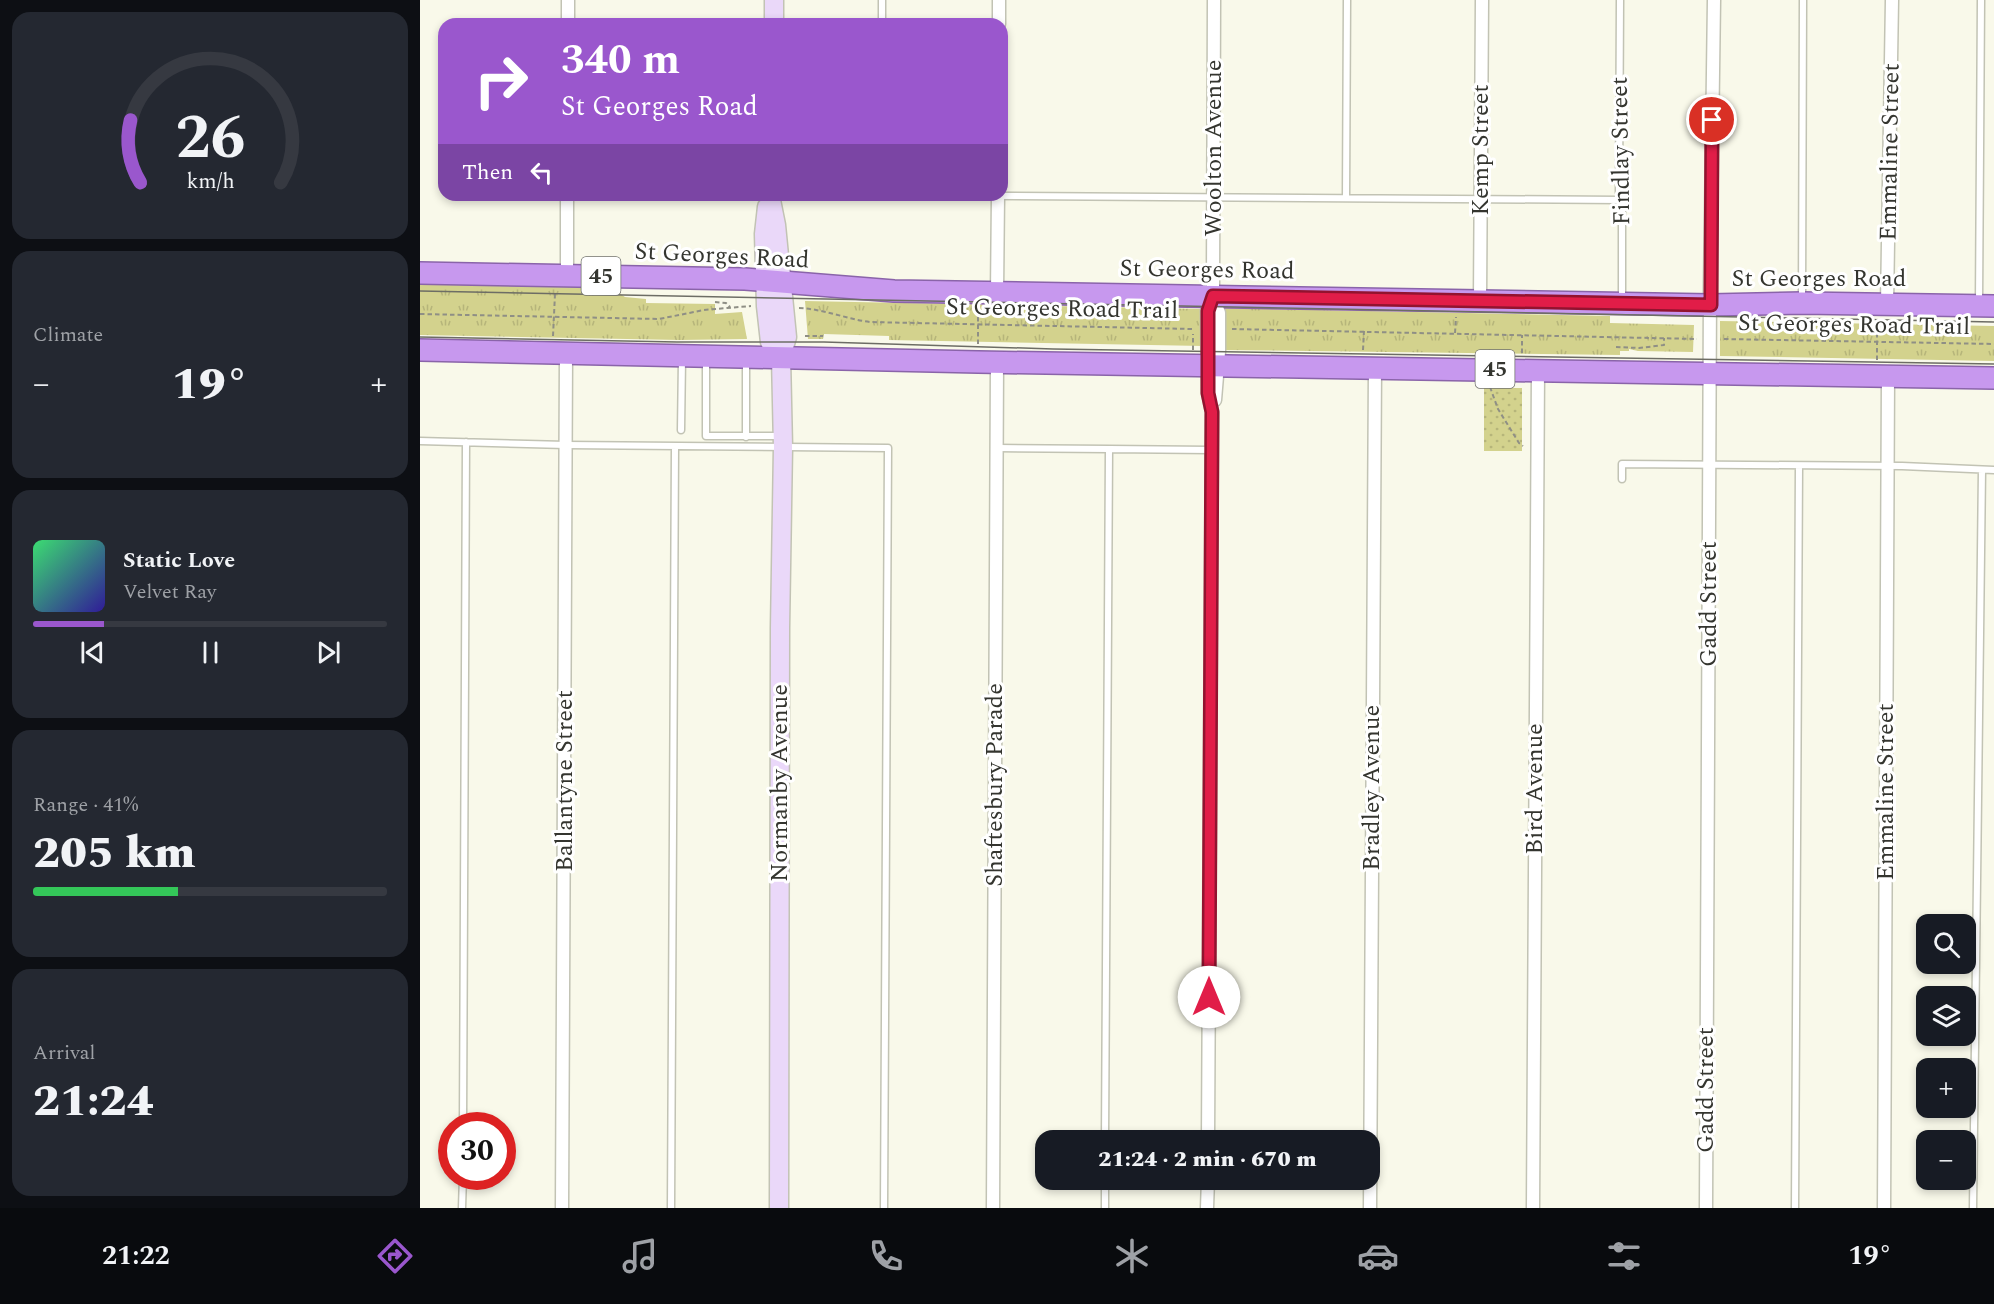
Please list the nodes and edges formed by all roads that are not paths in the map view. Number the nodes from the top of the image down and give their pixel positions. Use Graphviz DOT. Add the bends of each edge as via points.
graph roads {
  1 [pos="568,0"];
  2 [pos="774,0"];
  3 [pos="882,0"];
  4 [pos="999,0"];
  5 [pos="1214,0"];
  6 [pos="1347,0"];
  7 [pos="1482,0"];
  8 [pos="1620,0"];
  9 [pos="1714,0"];
  10 [pos="1803,0"];
  11 [pos="1892,0"];
  12 [pos="1982,0"];
  13 [pos="568,18"];
  14 [pos="774,18"];
  15 [pos="882,18"];
  16 [pos="999,18"];
  17 [pos="1008,196"];
  18 [pos="1214,196"];
  19 [pos="1346,198"];
  20 [pos="1481,199"];
  21 [pos="1621,200"];
  22 [pos="567,201"];
  23 [pos="770,201"];
  24 [pos="997,201"];
  25 [pos="420,273"];
  26 [pos="561,275"];
  27 [pos="773,281"];
  28 [pos="988,293"];
  29 [pos="1213,296"];
  30 [pos="1480,300"];
  31 [pos="1622,303"];
  32 [pos="1802,303"];
  33 [pos="1882,303"];
  34 [pos="1711,305"];
  35 [pos="1987,306"];
  36 [pos="420,350"];
  37 [pos="559,354"];
  38 [pos="682,356"];
  39 [pos="706,356"];
  40 [pos="746,357"];
  41 [pos="781,357"];
  42 [pos="988,362"];
  43 [pos="1213,365"];
  44 [pos="1368,367"];
  45 [pos="1538,370"];
  46 [pos="1710,372"];
  47 [pos="1882,376"];
  48 [pos="1994,378"];
  49 [pos="681,430"];
  50 [pos="746,436"];
  51 [pos="420,441"];
  52 [pos="466,442"];
  53 [pos="783,442"];
  54 [pos="566,445"];
  55 [pos="675,446"];
  56 [pos="997,448"];
  57 [pos="1109,449"];
  58 [pos="1211,450"];
  59 [pos="1710,465"];
  60 [pos="1799,466"];
  61 [pos="1888,466"];
  62 [pos="1982,470"];
  63 [pos="1994,470"];
  64 [pos="1622,478"];
  65 [pos="463,1112"];
  66 [pos="1105,1130"];
  67 [pos="1208,1130"];
  68 [pos="463,1190"];
  69 [pos="1105,1190"];
  70 [pos="1208,1190"];
  71 [pos="462,1208"];
  72 [pos="562,1208"];
  73 [pos="671,1208"];
  74 [pos="779,1208"];
  75 [pos="884,1208"];
  76 [pos="993,1208"];
  77 [pos="1105,1208"];
  78 [pos="1208,1208"];
  79 [pos="1370,1208"];
  80 [pos="1533,1208"];
  81 [pos="1706,1208"];
  82 [pos="1795,1208"];
  83 [pos="1884,1208"];
  84 [pos="1973,1208"];
  1 -- 13 [label="street"];
  2 -- 14 [label="main road"];
  3 -- 15 [label="lane"];
  4 -- 16 [label="street"];
  5 -- 18 [label="street, Woolton Avenue"];
  6 -- 19 [label="lane"];
  7 -- 20 [label="street, Kemp Street"];
  8 -- 21 [label="lane, Findlay Street"];
  9 -- 34 [label="street, Gadd Street"];
  10 -- 32 [label="lane"];
  11 -- 33 [label="street, Emmaline Street"];
  12 -- 35 [label="lane"];
  17 -- 18 [label="lane"];
  18 -- 19 [label="lane"];
  18 -- 29 [label="street, Woolton Avenue"];
  19 -- 20 [label="lane"];
  20 -- 21 [label="lane"];
  20 -- 30 [label="street, Kemp Street"];
  21 -- 31 [label="lane, Findlay Street"];
  22 -- 26 [label="street"];
  23 -- 27 [label="main road, Normanby Avenue" via="776,225"];
  24 -- 28 [label="street"];
  25 -- 26 [label="highway, St Georges Road / 45"];
  26 -- 27 [label="highway, St Georges Road / 45"];
  27 -- 28 [label="highway, St Georges Road / 45" via="865,290"];
  27 -- 41 [label="main road, Normanby Avenue" via="785,307 788,337"];
  27 -- 41 [label="main road, Normanby Avenue" via="766,306 770,342"];
  28 -- 29 [label="highway, St Georges Road / 45"];
  29 -- 30 [label="highway, St Georges Road / 45"];
  29 -- 43 [label="street, Woolton Avenue" via="1218,310 1213,329"];
  30 -- 31 [label="highway, St Georges Road / 45"];
  31 -- 34 [label="highway, St Georges Road / 45"];
  32 -- 33 [label="highway, St Georges Road / 45"];
  32 -- 34 [label="highway, St Georges Road / 45"];
  33 -- 35 [label="highway, St Georges Road / 45"];
  34 -- 46 [label="street, Gadd Street"];
  36 -- 37 [label="highway, 45"];
  37 -- 38 [label="highway, 45"];
  37 -- 54 [label="street, Ballantyne Street"];
  38 -- 39 [label="highway, 45"];
  38 -- 49 [label="lane"];
  39 -- 40 [label="highway, 45"];
  39 -- 50 [label="lane" via="706,436"];
  40 -- 41 [label="highway, 45"];
  40 -- 50 [label="lane"];
  41 -- 42 [label="highway, 45"];
  41 -- 53 [label="main road, Normanby Avenue"];
  42 -- 43 [label="highway, 45"];
  42 -- 56 [label="street, Shaftesbury Parade"];
  43 -- 44 [label="highway, 45"];
  43 -- 58 [label="street, Woolton Avenue" via="1216,391"];
  44 -- 45 [label="highway, 45"];
  44 -- 79 [label="street, Bradley Avenue"];
  45 -- 46 [label="highway, 45"];
  45 -- 80 [label="street, Bird Avenue"];
  46 -- 47 [label="highway, 45"];
  46 -- 59 [label="street, Gadd Street"];
  47 -- 48 [label="highway, 45"];
  47 -- 61 [label="street, Emmaline Street"];
  50 -- 53 [label="lane"];
  51 -- 52 [label="lane"];
  52 -- 54 [label="lane"];
  52 -- 65 [label="lane"];
  53 -- 55 [label="lane"];
  53 -- 74 [label="main road, Normanby Avenue"];
  53 -- 75 [label="lane" via="888,448"];
  54 -- 55 [label="lane"];
  54 -- 72 [label="street, Ballantyne Street"];
  55 -- 73 [label="lane"];
  56 -- 57 [label="lane"];
  56 -- 76 [label="street, Shaftesbury Parade"];
  57 -- 58 [label="lane"];
  57 -- 66 [label="lane"];
  58 -- 67 [label="street, Woolton Avenue"];
  59 -- 60 [label="lane"];
  59 -- 64 [label="lane" via="1622,464"];
  59 -- 81 [label="street, Gadd Street"];
  60 -- 61 [label="lane"];
  60 -- 82 [label="lane"];
  61 -- 62 [label="lane"];
  61 -- 83 [label="street, Emmaline Street"];
  62 -- 63 [label="lane"];
  62 -- 84 [label="lane"];
  68 -- 71 [label="lane"];
  69 -- 77 [label="lane"];
  70 -- 78 [label="street"];
}
